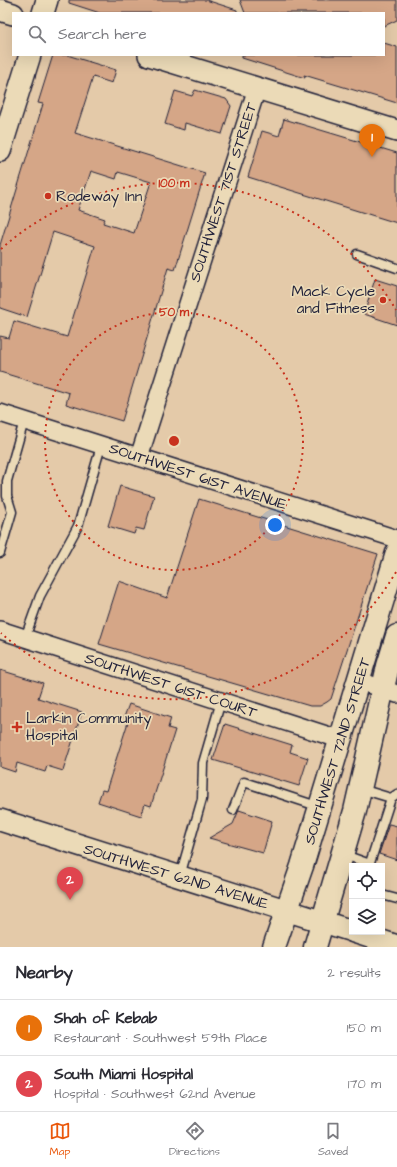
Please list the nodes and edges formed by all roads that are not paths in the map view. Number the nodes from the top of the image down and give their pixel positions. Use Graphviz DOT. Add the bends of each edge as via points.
graph roads {
  1 [pos="47,0"];
  2 [pos="0,10"];
  3 [pos="43,12"];
  4 [pos="12,14"];
  5 [pos="30,56"];
  6 [pos="152,56"];
  7 [pos="257,88"];
  8 [pos="397,131"];
  9 [pos="0,151"];
  10 [pos="357,254"];
  11 [pos="397,268"];
  12 [pos="0,413"];
  13 [pos="24,421"];
  14 [pos="101,446"];
  15 [pos="139,457"];
  16 [pos="397,539"];
  17 [pos="0,553"];
  18 [pos="397,553"];
  19 [pos="0,630"];
  20 [pos="397,636"];
  21 [pos="25,638"];
  22 [pos="357,680"];
  23 [pos="390,691"];
  24 [pos="221,701"];
  25 [pos="342,740"];
  26 [pos="360,788"];
  27 [pos="394,796"];
  28 [pos="320,808"];
  29 [pos="233,810"];
  30 [pos="0,820"];
  31 [pos="341,854"];
  32 [pos="365,863"];
  33 [pos="371,863"];
  34 [pos="180,877"];
  35 [pos="385,896"];
  36 [pos="397,899"];
  37 [pos="286,910"];
  38 [pos="322,921"];
  39 [pos="349,929"];
  40 [pos="367,935"];
  41 [pos="397,946"];
  42 [pos="274,947"];
  43 [pos="315,947"];
  1 -- 3 [label="street"];
  2 -- 4 [label="street"];
  5 -- 9 [label="street"];
  6 -- 7 [label="street"];
  7 -- 8 [label="street"];
  7 -- 15 [label="street, SOUTHWEST 71ST STREET"];
  10 -- 11 [label="lane"];
  12 -- 13 [label="street, SOUTHWEST 61ST AVENUE"];
  13 -- 14 [label="street, SOUTHWEST 61ST AVENUE"];
  13 -- 17 [label="lane" via="7,481 7,496 12,512"];
  14 -- 15 [label="street, SOUTHWEST 61ST AVENUE"];
  14 -- 21 [label="lane" via="78,526 40,596"];
  15 -- 16 [label="street, SOUTHWEST 61ST AVENUE"];
  18 -- 22 [label="main road, SOUTHWEST 72ND STREET"];
  19 -- 21 [label="street, SOUTHWEST 61ST COURT"];
  20 -- 23 [label="main road, SOUTHWEST 72ND STREET"];
  21 -- 24 [label="street, SOUTHWEST 61ST COURT"];
  22 -- 23 [label="street"];
  22 -- 25 [label="main road, SOUTHWEST 72ND STREET"];
  23 -- 26 [label="main road, SOUTHWEST 72ND STREET"];
  24 -- 25 [label="street, SOUTHWEST 61ST COURT"];
  24 -- 34 [label="lane" via="203,763 202,800"];
  25 -- 28 [label="main road, SOUTHWEST 72ND STREET"];
  26 -- 27 [label="lane"];
  26 -- 31 [label="main road, SOUTHWEST 72ND STREET"];
  27 -- 33 [label="lane"];
  28 -- 29 [label="lane" via="244,782"];
  28 -- 37 [label="main road, SOUTHWEST 72ND STREET"];
  30 -- 34 [label="street, SOUTHWEST 62ND AVENUE"];
  31 -- 32 [label="lane"];
  31 -- 38 [label="main road, SOUTHWEST 72ND STREET"];
  34 -- 37 [label="street, SOUTHWEST 62ND AVENUE"];
  35 -- 36 [label="lane"];
  37 -- 38 [label="street, SOUTHWEST 62ND AVENUE"];
  37 -- 42 [label="main road, SOUTHWEST 72ND STREET"];
  38 -- 39 [label="street, SOUTHWEST 62ND AVENUE"];
  38 -- 43 [label="main road, SOUTHWEST 72ND STREET"];
  40 -- 41 [label="street, SOUTHWEST 62ND AVENUE"];
}
